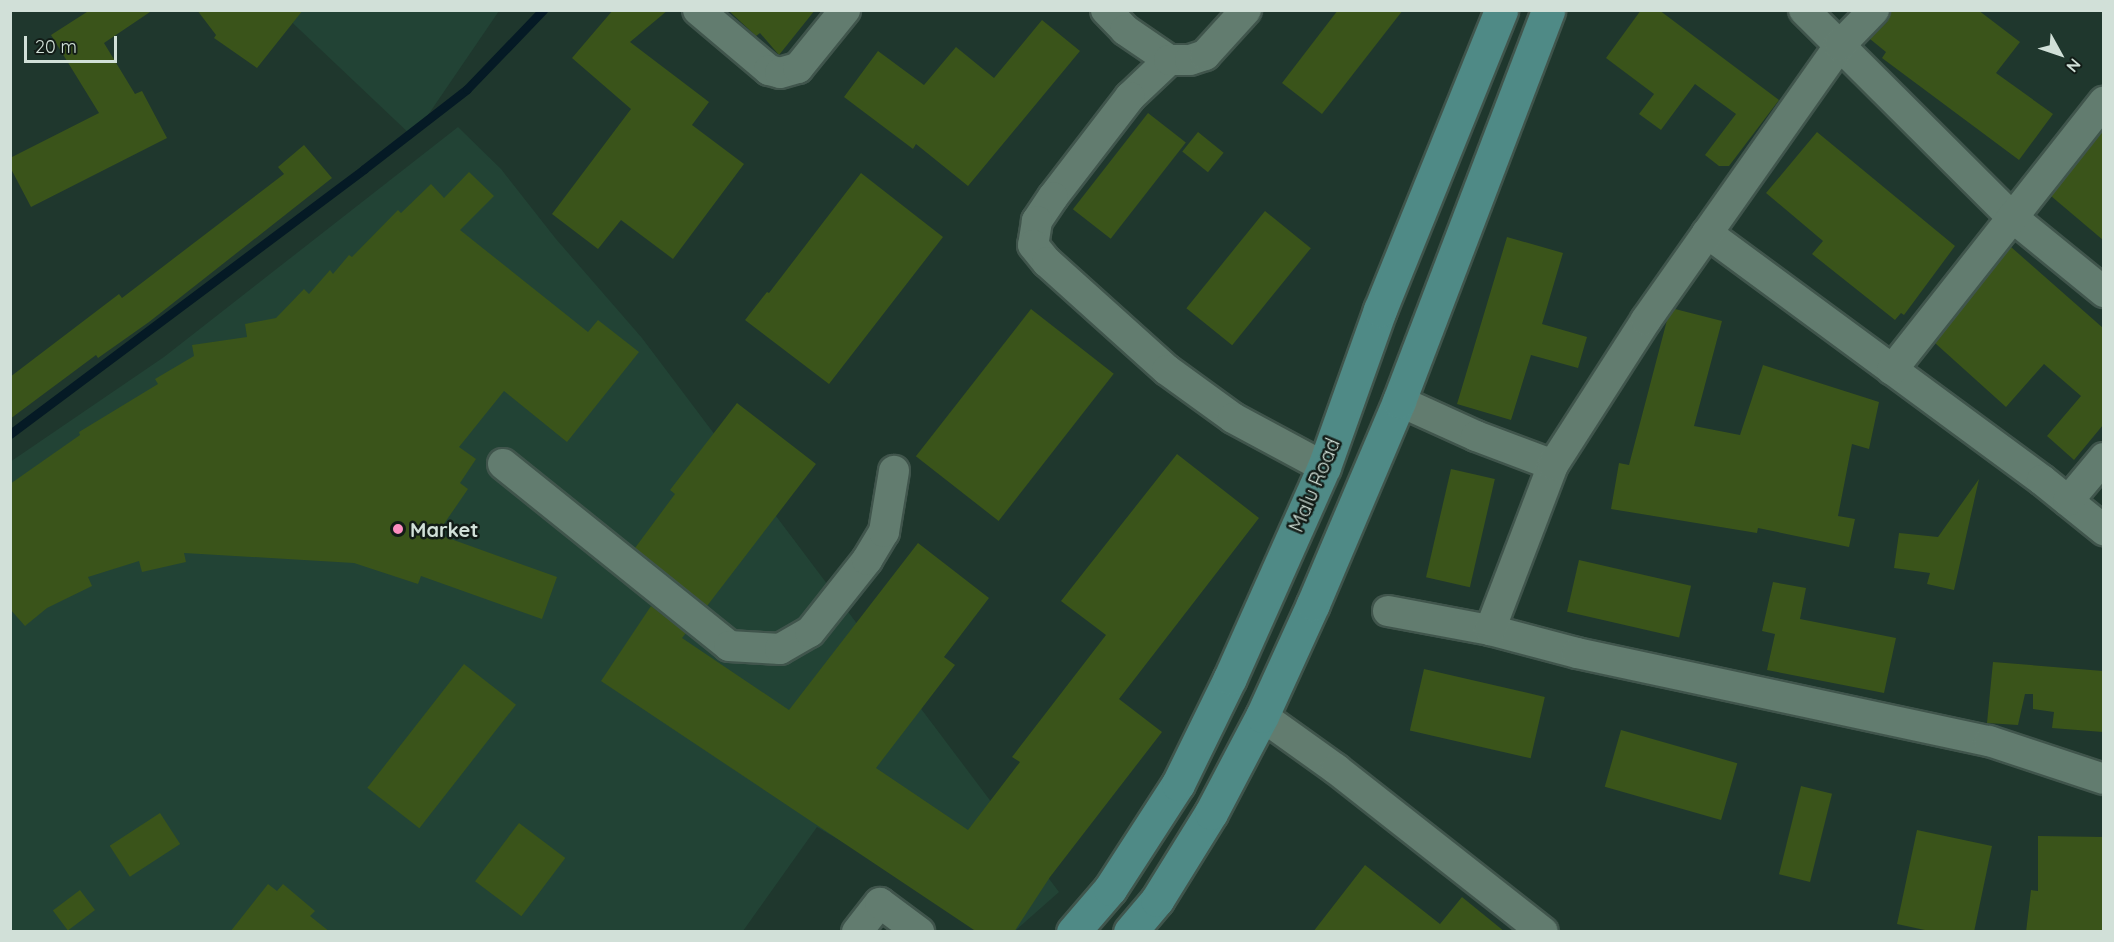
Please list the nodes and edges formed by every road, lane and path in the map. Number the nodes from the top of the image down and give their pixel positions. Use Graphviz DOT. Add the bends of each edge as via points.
graph roads {
  1 [pos="698,10"];
  2 [pos="845,10"];
  3 [pos="1106,10"];
  4 [pos="1246,10"];
  5 [pos="1501,10"];
  6 [pos="1548,10"];
  7 [pos="1804,10"];
  8 [pos="1874,10"];
  9 [pos="1840,45"];
  10 [pos="1169,60"];
  11 [pos="2103,102"];
  12 [pos="2012,217"];
  13 [pos="1707,233"];
  14 [pos="2103,292"];
  15 [pos="1380,310"];
  16 [pos="1428,324"];
  17 [pos="1892,370"];
  18 [pos="1399,401"];
  19 [pos="2103,458"];
  20 [pos="503,464"];
  21 [pos="1553,465"];
  22 [pos="1324,467"];
  23 [pos="894,471"];
  24 [pos="2068,501"];
  25 [pos="2103,530"];
  26 [pos="1388,611"];
  27 [pos="1490,630"];
  28 [pos="1262,716"];
  29 [pos="2103,779"];
  30 [pos="857,932"];
  31 [pos="919,932"];
  32 [pos="1073,932"];
  33 [pos="1130,932"];
  34 [pos="1543,932"];
  1 -- 2 [label="street" via="780,74 798,68"];
  3 -- 10 [label="street" via="1125,30"];
  4 -- 10 [label="street" via="1205,55"];
  5 -- 15 [label="main road, Malu Road"];
  6 -- 16 [label="main road"];
  7 -- 9 [label="street"];
  8 -- 9 [label="street"];
  9 -- 12 [label="street"];
  9 -- 13 [label="street"];
  10 -- 22 [label="street" via="1130,98 1053,197 1037,221 1033,245 1167,370 1233,418"];
  11 -- 12 [label="street"];
  12 -- 14 [label="street"];
  12 -- 17 [label="street"];
  13 -- 17 [label="street"];
  13 -- 21 [label="street"];
  15 -- 16 [label="main road"];
  15 -- 22 [label="main road, Malu Road"];
  16 -- 18 [label="main road"];
  17 -- 24 [label="street"];
  18 -- 21 [label="street"];
  18 -- 28 [label="main road"];
  19 -- 24 [label="street"];
  20 -- 23 [label="street" via="729,646 780,649 810,632 867,560 884,532"];
  21 -- 27 [label="street"];
  22 -- 32 [label="main road, Malu Road" via="1179,784 1110,889"];
  24 -- 25 [label="street"];
  26 -- 27 [label="street"];
  27 -- 29 [label="street" via="1588,655 1989,741"];
  28 -- 33 [label="main road" via="1205,823 1157,900"];
  28 -- 34 [label="street" via="1336,769"];
  30 -- 31 [label="street" via="880,903"];
}
